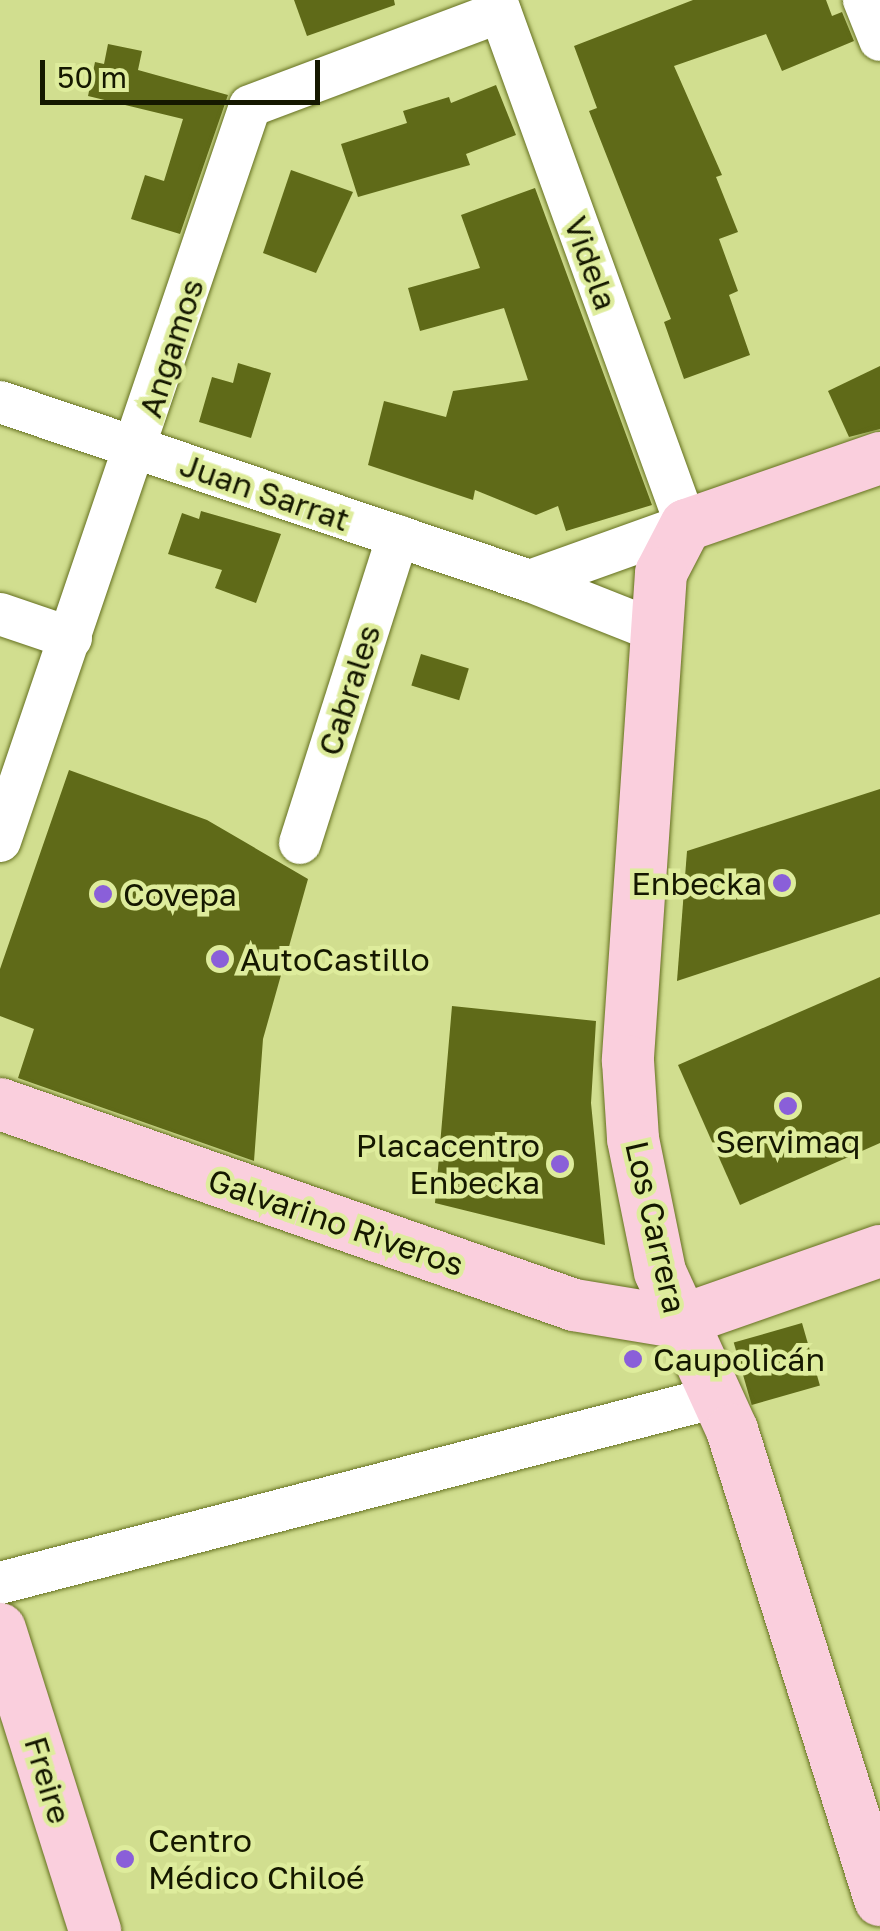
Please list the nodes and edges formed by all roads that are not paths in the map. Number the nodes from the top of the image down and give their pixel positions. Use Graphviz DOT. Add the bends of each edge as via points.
graph roads {
  1 [pos="864,0"];
  2 [pos="498,6"];
  3 [pos="880,40"];
  4 [pos="0,402"];
  5 [pos="138,449"];
  6 [pos="880,458"];
  7 [pos="686,525"];
  8 [pos="398,536"];
  9 [pos="530,580"];
  10 [pos="0,614"];
  11 [pos="654,630"];
  12 [pos="72,638"];
  13 [pos="1,834"];
  14 [pos="300,843"];
  15 [pos="0,1104"];
  16 [pos="880,1252"];
  17 [pos="677,1322"];
  18 [pos="716,1397"];
  19 [pos="0,1583"];
  20 [pos="0,1628"];
  21 [pos="880,1900"];
  22 [pos="95,1931"];
  1 -- 3 [label="street"];
  2 -- 5 [label="street, Angamos" via="250,106"];
  2 -- 7 [label="street, Videla"];
  4 -- 5 [label="street, Juan Sarrat"];
  5 -- 8 [label="street, Juan Sarrat"];
  5 -- 12 [label="street, Angamos"];
  6 -- 7 [label="main road"];
  7 -- 9 [label="street"];
  7 -- 11 [label="main road, Los Carrera" via="661,573"];
  8 -- 9 [label="street, Juan Sarrat"];
  8 -- 14 [label="street, Cabrales"];
  9 -- 11 [label="street, Juan Sarrat"];
  10 -- 12 [label="street"];
  11 -- 17 [label="main road, Los Carrera" via="628,1061 633,1139"];
  12 -- 13 [label="street, Angamos"];
  15 -- 17 [label="main road, Galvarino Riveros" via="574,1306"];
  16 -- 17 [label="main road"];
  17 -- 18 [label="main road, Los Carrera"];
  18 -- 19 [label="street"];
  18 -- 21 [label="main road, Los Carrera"];
  20 -- 22 [label="main road, Freire"];
}
